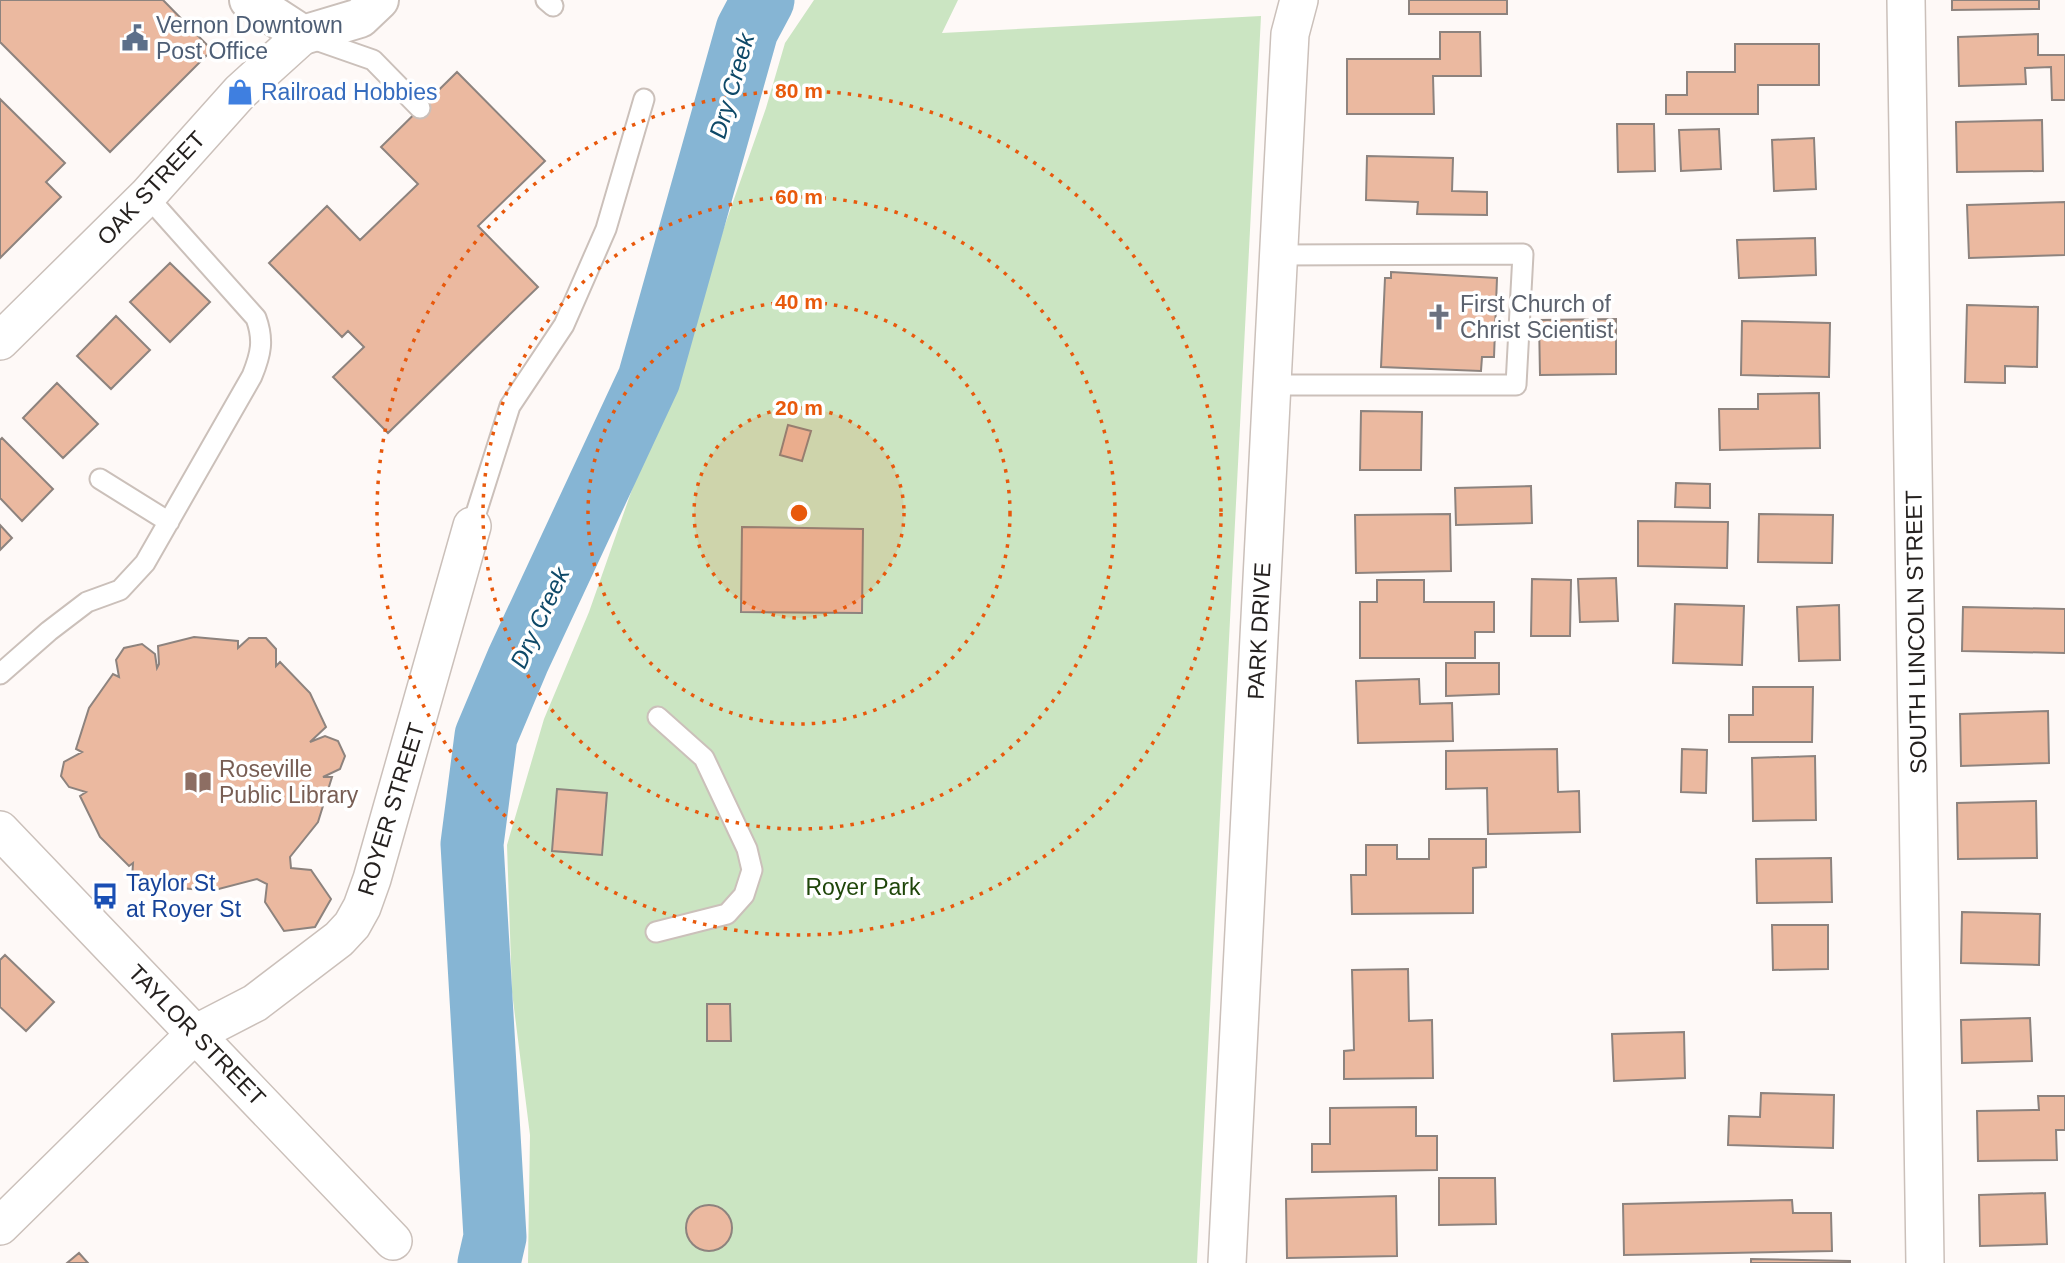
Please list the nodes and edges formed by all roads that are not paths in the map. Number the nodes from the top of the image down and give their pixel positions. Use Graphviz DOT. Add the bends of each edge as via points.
graph roads {
  1 [pos="249,0"];
  2 [pos="316,0"];
  3 [pos="379,0"];
  4 [pos="1299,0"];
  5 [pos="1906,0"];
  6 [pos="303,36"];
  7 [pos="644,99"];
  8 [pos="420,108"];
  9 [pos="147,196"];
  10 [pos="1278,255"];
  11 [pos="0,341"];
  12 [pos="1272,385"];
  13 [pos="100,479"];
  14 [pos="169,522"];
  15 [pos="472,526"];
  16 [pos="0,674"];
  17 [pos="658,717"];
  18 [pos="0,830"];
  19 [pos="656,932"];
  20 [pos="195,1034"];
  21 [pos="0,1226"];
  22 [pos="393,1241"];
  23 [pos="1227,1263"];
  24 [pos="1925,1263"];
  1 -- 6 [label="main road"];
  2 -- 6 [label="main road, OAK STREET"];
  3 -- 6 [label="main road, OAK STREET" via="360,18"];
  4 -- 10 [label="street, PARK DRIVE" via="1290,34"];
  5 -- 24 [label="street, SOUTH LINCOLN STREET"];
  6 -- 8 [label="lane" via="373,60"];
  6 -- 9 [label="street, OAK STREET" via="240,92"];
  7 -- 15 [label="lane" via="606,229 564,325 510,406"];
  9 -- 11 [label="street, OAK STREET"];
  9 -- 14 [label="lane" via="256,317 261,332 262,350 252,376"];
  10 -- 12 [label="street, PARK DRIVE"];
  10 -- 12 [label="lane" via="1523,254 1516,385"];
  12 -- 23 [label="street, PARK DRIVE"];
  13 -- 14 [label="lane"];
  14 -- 16 [label="lane" via="145,563 120,590 87,603"];
  15 -- 20 [label="street, ROYER STREET" via="362,907 339,939 255,1003"];
  17 -- 19 [label="lane" via="704,758 747,849 752,870 744,895 727,914"];
  18 -- 20 [label="street, TAYLOR STREET"];
  20 -- 21 [label="street, ROYER STREET"];
  20 -- 22 [label="street, TAYLOR STREET"];
}
